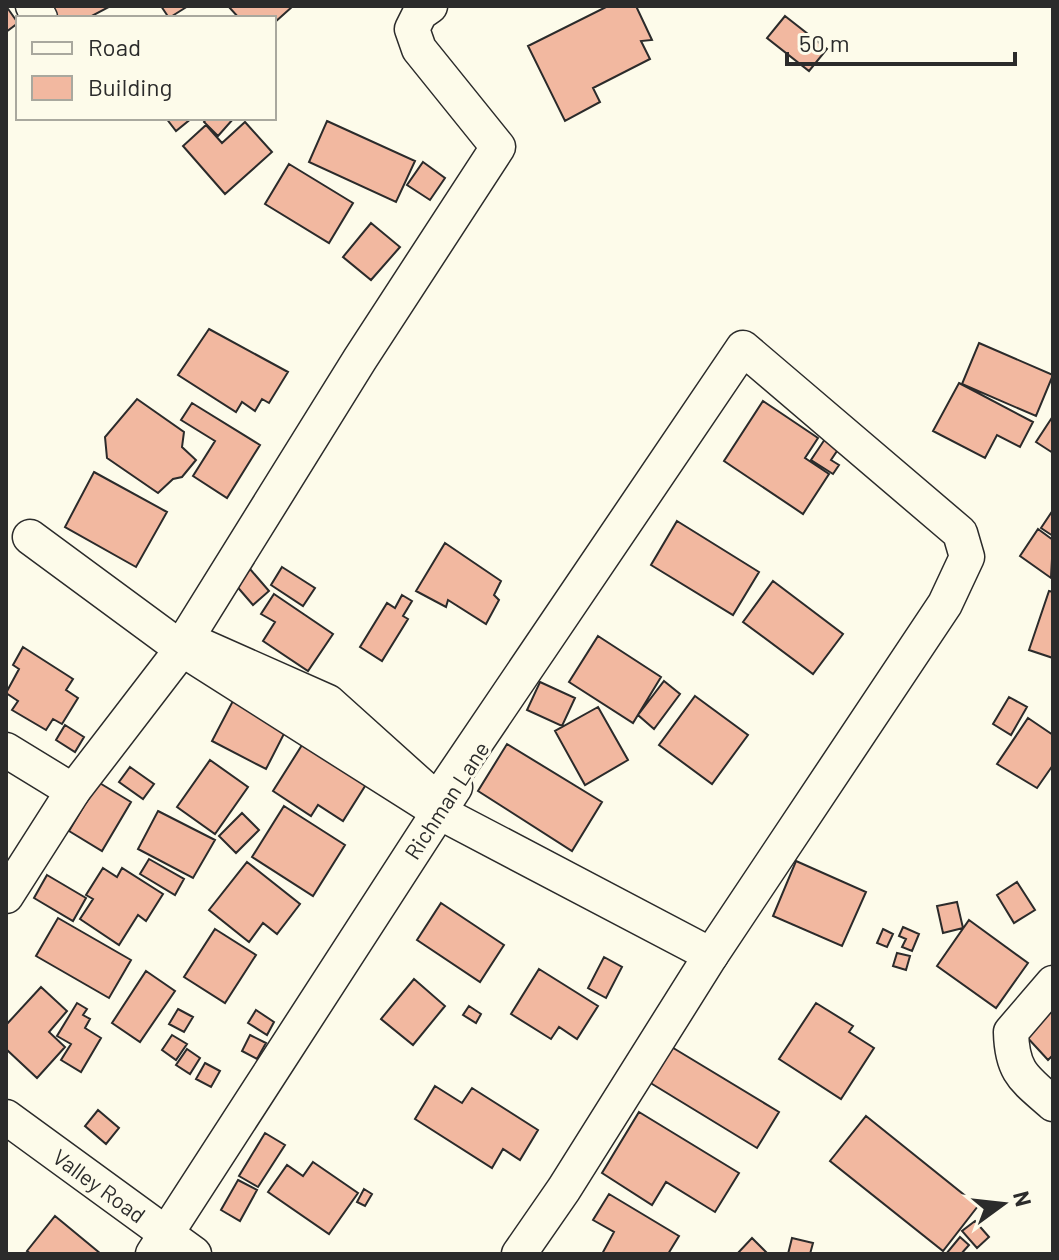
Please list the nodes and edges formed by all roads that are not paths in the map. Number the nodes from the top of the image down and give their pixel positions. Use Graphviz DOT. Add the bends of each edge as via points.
graph roads {
  1 [pos="430,6"];
  2 [pos="743,348"];
  3 [pos="30,537"];
  4 [pos="184,644"];
  5 [pos="6,750"];
  6 [pos="73,791"];
  7 [pos="439,812"];
  8 [pos="6,896"];
  9 [pos="711,955"];
  10 [pos="1053,983"];
  11 [pos="1053,1104"];
  12 [pos="6,1117"];
  13 [pos="159,1244"];
  14 [pos="194,1254"];
  15 [pos="519,1254"];
  1 -- 4 [label="street" via="412,29 419,49 498,147"];
  2 -- 4 [label="street" via="437,800 328,702"];
  2 -- 7 [label="street, Richman Lane"];
  2 -- 9 [label="street" via="960,533 967,557 945,604"];
  3 -- 4 [label="street"];
  4 -- 6 [label="street"];
  4 -- 7 [label="street"];
  5 -- 6 [label="street"];
  6 -- 8 [label="street"];
  7 -- 9 [label="street"];
  7 -- 13 [label="street, Richman Lane"];
  9 -- 15 [label="street"];
  10 -- 11 [label="street" via="1011,1032 1011,1057 1018,1073"];
  12 -- 13 [label="street, Valley Road"];
  13 -- 14 [label="street, Valley Road"];
}
